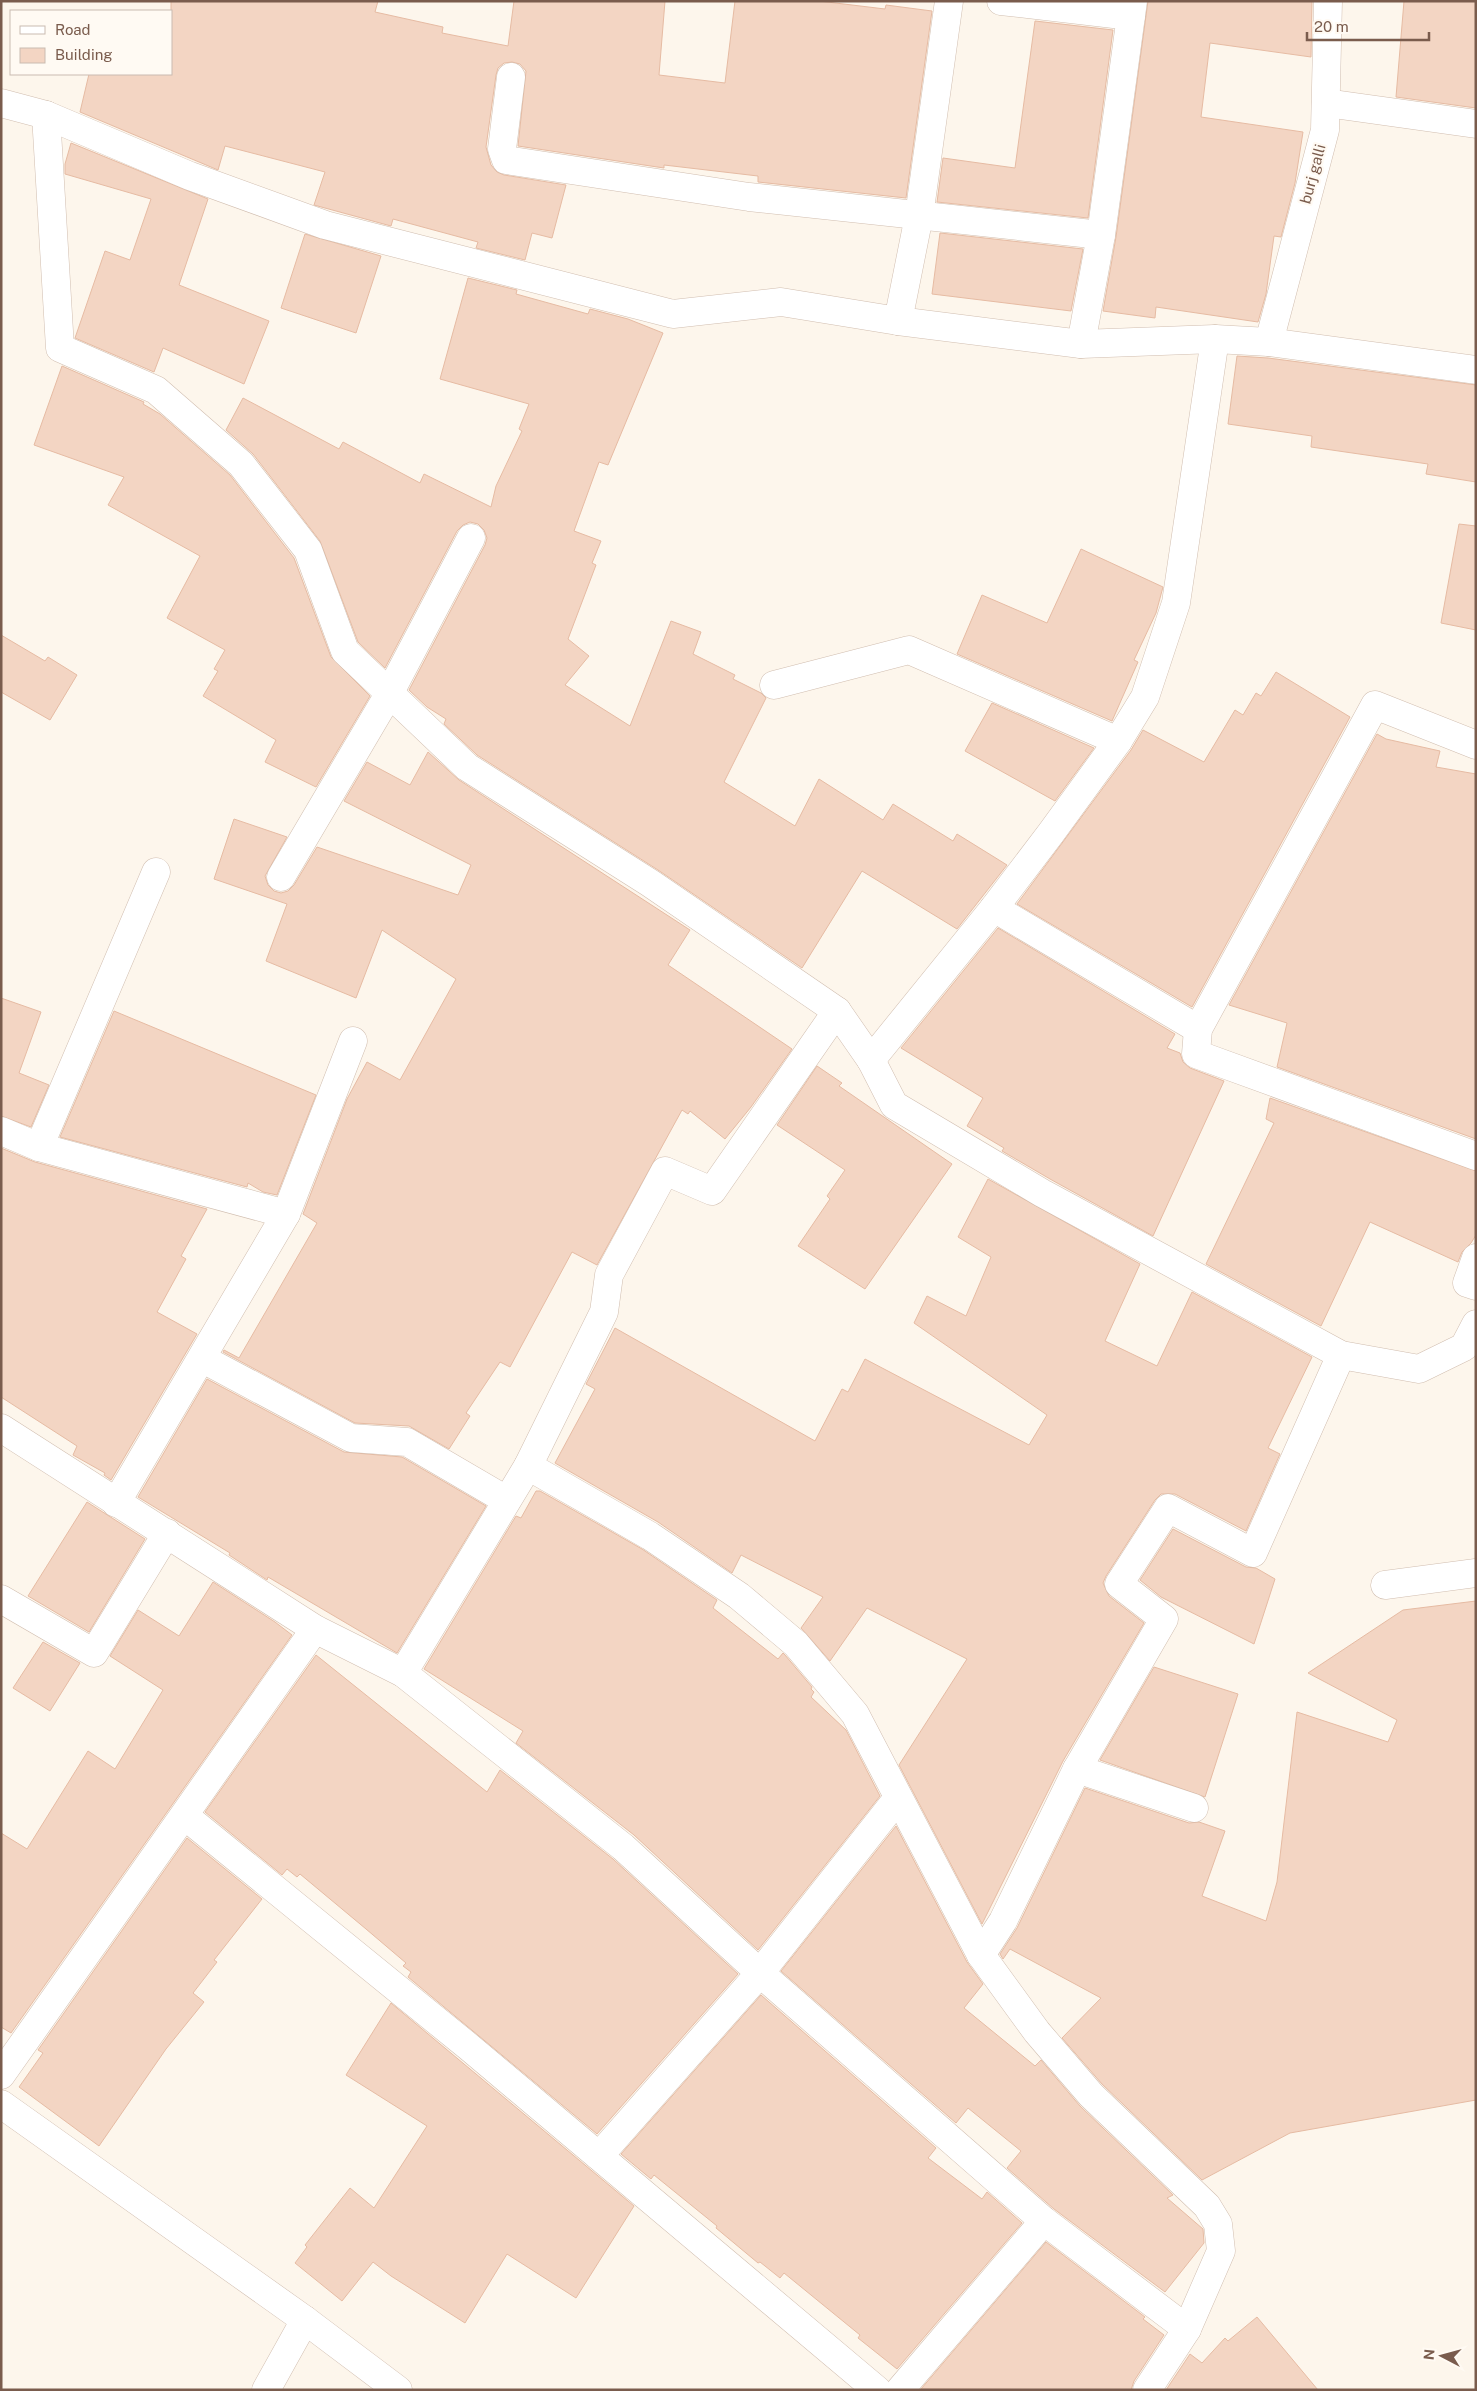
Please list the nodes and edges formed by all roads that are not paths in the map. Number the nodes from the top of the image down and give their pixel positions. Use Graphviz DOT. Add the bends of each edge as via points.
graph roads {
  1 [pos="950,1"];
  2 [pos="1001,1"];
  3 [pos="1328,1"];
  4 [pos="1132,9"];
  5 [pos="511,77"];
  6 [pos="1,103"];
  7 [pos="1326,103"];
  8 [pos="46,115"];
  9 [pos="1476,124"];
  10 [pos="919,216"];
  11 [pos="1101,235"];
  12 [pos="898,321"];
  13 [pos="1215,339"];
  14 [pos="1269,342"];
  15 [pos="1081,344"];
  16 [pos="1476,370"];
  17 [pos="471,538"];
  18 [pos="774,685"];
  19 [pos="389,694"];
  20 [pos="1118,740"];
  21 [pos="1476,745"];
  22 [pos="156,872"];
  23 [pos="281,877"];
  24 [pos="994,908"];
  25 [pos="837,1011"];
  26 [pos="1198,1029"];
  27 [pos="353,1041"];
  28 [pos="871,1060"];
  29 [pos="1,1131"];
  30 [pos="39,1147"];
  31 [pos="1476,1156"];
  32 [pos="286,1214"];
  33 [pos="1476,1258"];
  34 [pos="1476,1286"];
  35 [pos="1476,1324"];
  36 [pos="1341,1355"];
  37 [pos="203,1359"];
  38 [pos="1,1428"];
  39 [pos="528,1466"];
  40 [pos="506,1500"];
  41 [pos="116,1503"];
  42 [pos="167,1533"];
  43 [pos="1476,1573"];
  44 [pos="1386,1586"];
  45 [pos="1,1599"];
  46 [pos="315,1629"];
  47 [pos="403,1674"];
  48 [pos="1077,1769"];
  49 [pos="898,1798"];
  50 [pos="1194,1808"];
  51 [pos="185,1816"];
  52 [pos="981,1955"];
  53 [pos="760,1973"];
  54 [pos="1,2076"];
  55 [pos="1,2104"];
  56 [pos="599,2156"];
  57 [pos="1044,2221"];
  58 [pos="305,2320"];
  59 [pos="1187,2329"];
  60 [pos="266,2390"];
  61 [pos="398,2390"];
  62 [pos="877,2390"];
  63 [pos="900,2390"];
  64 [pos="1146,2390"];
  1 -- 10 [label="street"];
  2 -- 4 [label="street"];
  3 -- 7 [label="street, burj galli"];
  4 -- 11 [label="street"];
  5 -- 10 [label="street" via="502,149 506,160 749,197"];
  6 -- 8 [label="street"];
  7 -- 9 [label="street"];
  7 -- 14 [label="street, burj galli" via="1325,130"];
  8 -- 12 [label="street" via="190,176 325,225 673,314 781,302"];
  8 -- 19 [label="street" via="60,348 156,390 241,464 308,550 345,651"];
  10 -- 11 [label="street"];
  10 -- 12 [label="street"];
  11 -- 15 [label="street"];
  12 -- 15 [label="street"];
  13 -- 14 [label="street"];
  13 -- 15 [label="street"];
  13 -- 20 [label="street" via="1176,603 1146,698"];
  14 -- 16 [label="street"];
  17 -- 19 [label="street"];
  18 -- 20 [label="street" via="909,650"];
  19 -- 23 [label="street"];
  19 -- 25 [label="street" via="467,768 650,883"];
  20 -- 24 [label="street"];
  21 -- 26 [label="street" via="1375,704"];
  22 -- 30 [label="street"];
  24 -- 26 [label="street"];
  24 -- 28 [label="street"];
  25 -- 28 [label="street"];
  25 -- 39 [label="street" via="712,1191 665,1171 609,1274 604,1312"];
  26 -- 31 [label="street" via="1196,1054"];
  27 -- 32 [label="street"];
  28 -- 36 [label="street" via="894,1105 1042,1193"];
  29 -- 30 [label="street"];
  30 -- 32 [label="street"];
  32 -- 37 [label="street"];
  33 -- 34 [label="street" via="1467,1283"];
  35 -- 36 [label="street" via="1464,1347 1419,1369"];
  36 -- 48 [label="street" via="1253,1553 1168,1508 1119,1584 1164,1619"];
  37 -- 40 [label="street" via="351,1438 408,1442"];
  37 -- 41 [label="street"];
  38 -- 41 [label="street"];
  39 -- 40 [label="street"];
  39 -- 49 [label="street" via="650,1536 739,1596 796,1644 855,1714"];
  40 -- 47 [label="street"];
  41 -- 42 [label="street"];
  42 -- 45 [label="street" via="94,1653"];
  42 -- 46 [label="street"];
  43 -- 44 [label="street"];
  46 -- 47 [label="street"];
  46 -- 51 [label="street"];
  47 -- 53 [label="street" via="623,1847"];
  48 -- 50 [label="street"];
  48 -- 52 [label="street" via="1002,1921"];
  49 -- 52 [label="street"];
  49 -- 53 [label="street"];
  51 -- 54 [label="street"];
  51 -- 56 [label="street"];
  52 -- 59 [label="street" via="1037,2032 1091,2095 1207,2206 1218,2224 1221,2251"];
  53 -- 56 [label="street"];
  53 -- 57 [label="street"];
  55 -- 58 [label="street"];
  56 -- 62 [label="street"];
  57 -- 59 [label="street"];
  57 -- 63 [label="street"];
  58 -- 60 [label="street"];
  58 -- 61 [label="street"];
  59 -- 64 [label="street"];
}
